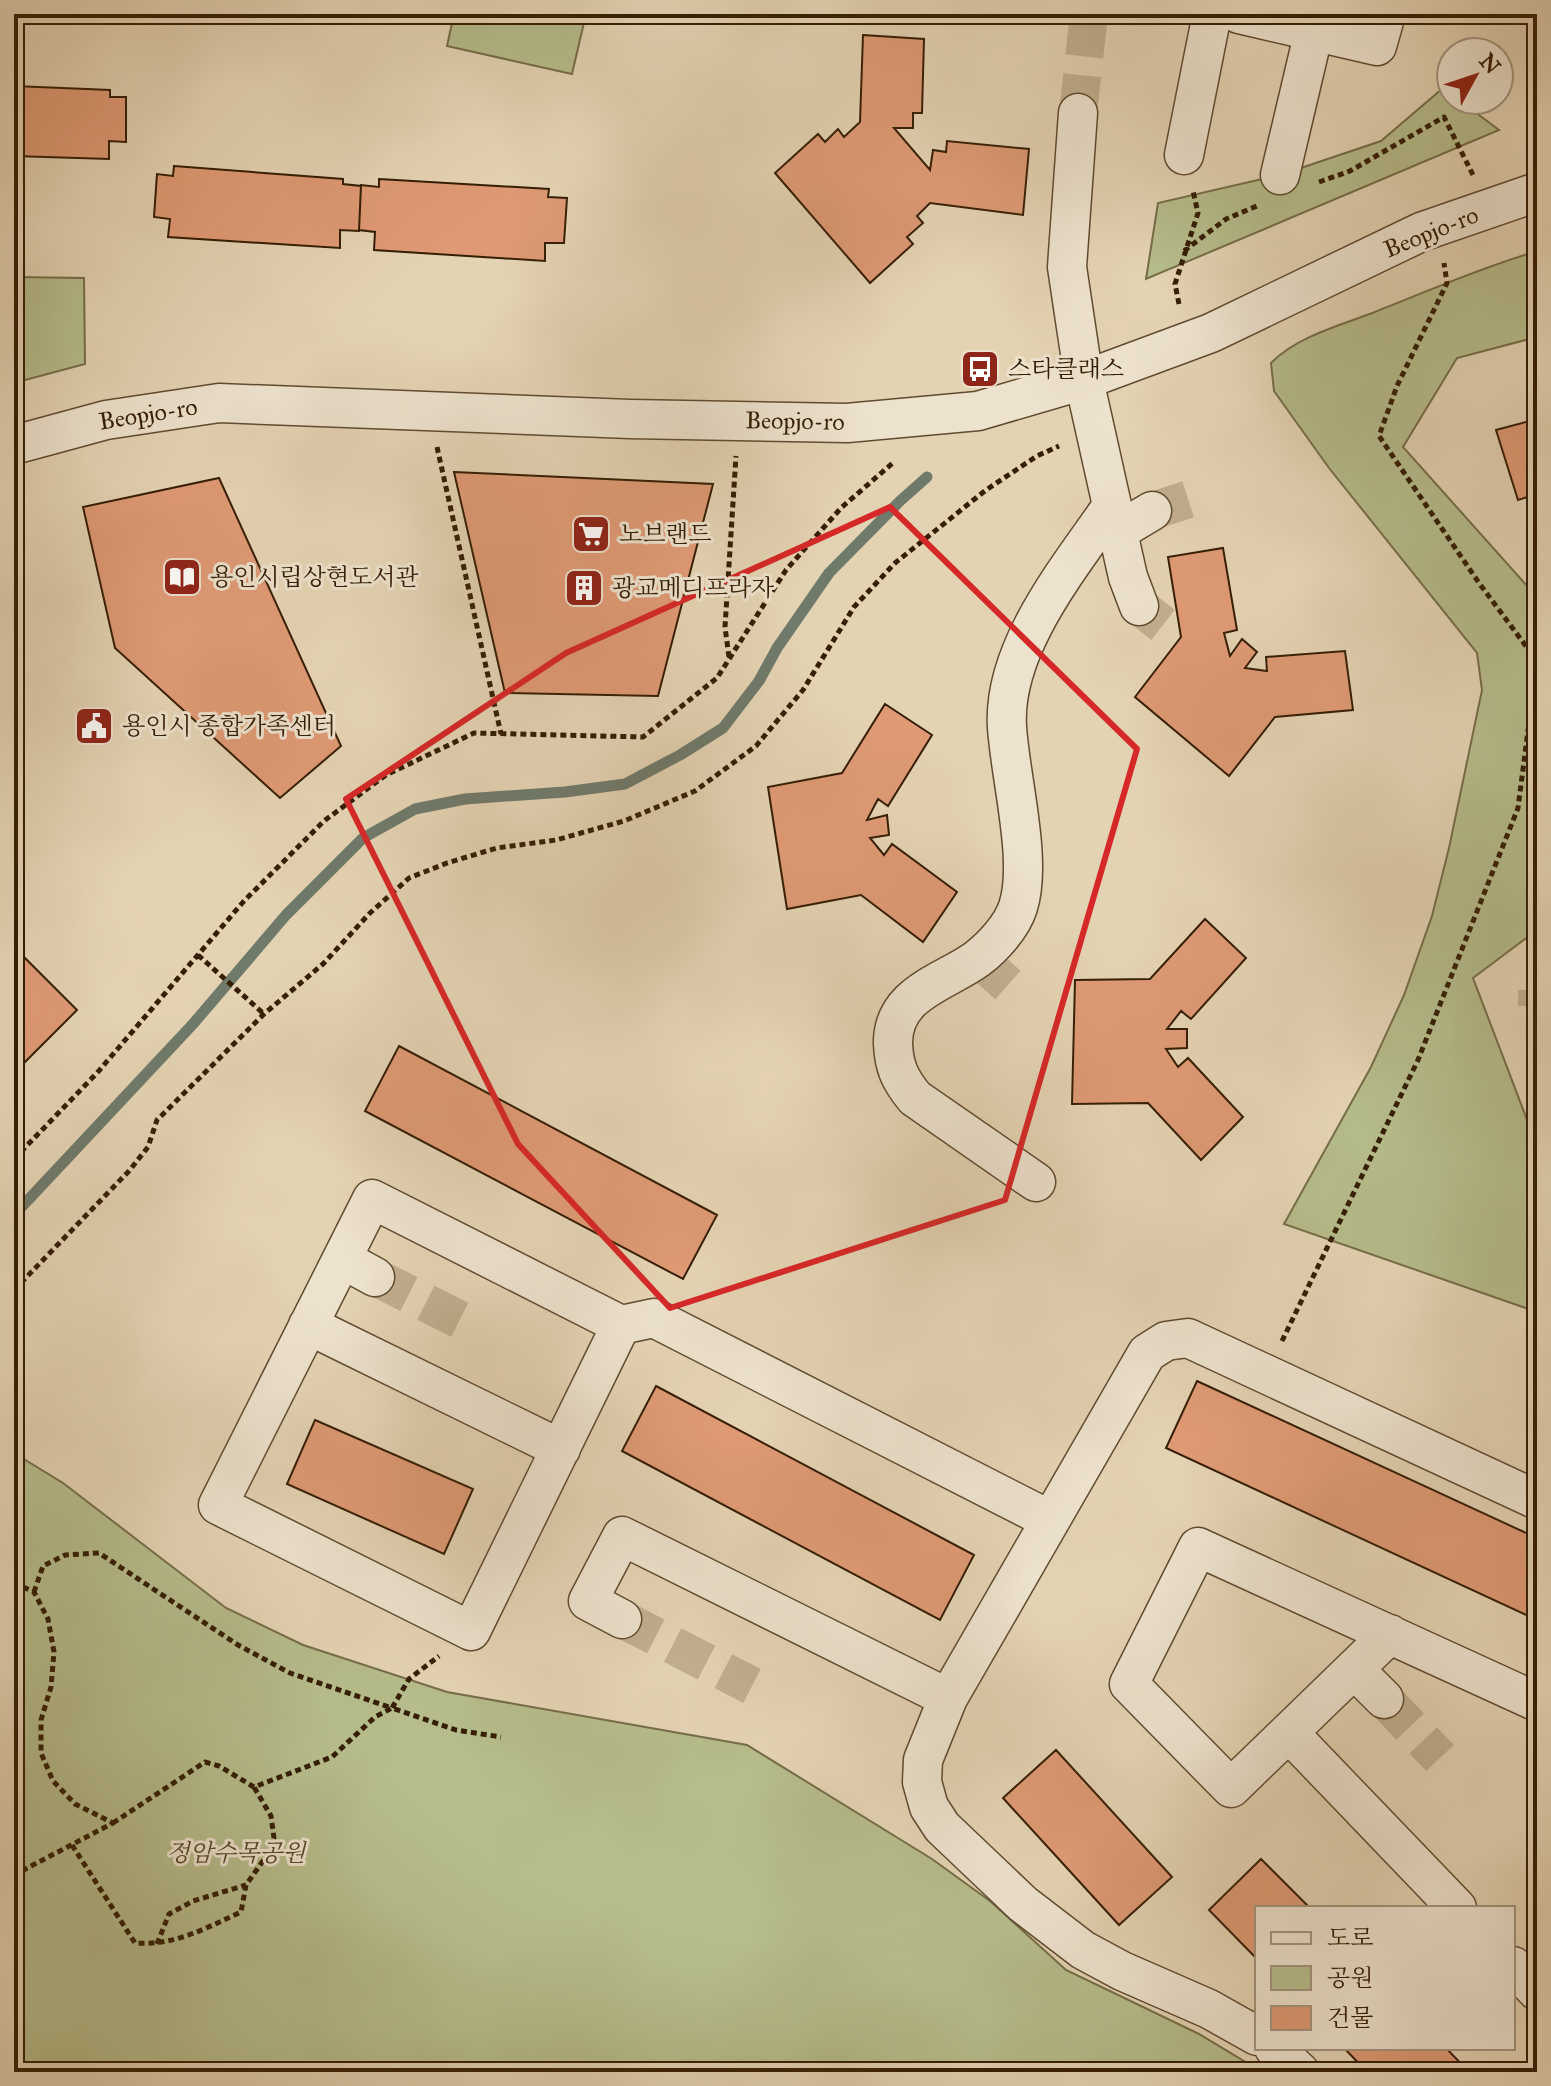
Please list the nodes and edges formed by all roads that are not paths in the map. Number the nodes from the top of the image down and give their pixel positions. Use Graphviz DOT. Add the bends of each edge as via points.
graph roads {
  1 [pos="1212,14"];
  2 [pos="1239,14"];
  3 [pos="1386,14"];
  4 [pos="1314,31"];
  5 [pos="1078,113"];
  6 [pos="1184,155"];
  7 [pos="1284,188"];
  8 [pos="1537,192"];
  9 [pos="1084,380"];
  10 [pos="14,445"];
  11 [pos="1152,511"];
  12 [pos="1115,519"];
  13 [pos="1139,606"];
  14 [pos="1036,1182"];
  15 [pos="342,1259"];
  16 [pos="375,1277"];
  17 [pos="308,1325"];
  18 [pos="621,1325"];
  19 [pos="561,1449"];
  20 [pos="1537,1500"];
  21 [pos="1050,1520"];
  22 [pos="622,1619"];
  23 [pos="1390,1634"];
  24 [pos="1354,1669"];
  25 [pos="948,1698"];
  26 [pos="1384,1699"];
  27 [pos="1537,1702"];
  28 [pos="1289,1733"];
  29 [pos="1455,1906"];
  30 [pos="1515,1968"];
  31 [pos="1537,1991"];
  32 [pos="1255,2035"];
  33 [pos="1276,2050"];
  34 [pos="1300,2072"];
  1 -- 6 [label="street"];
  2 -- 4 [label="street"];
  3 -- 4 [label="street" via="1377,46"];
  4 -- 7 [label="street"];
  5 -- 9 [label="street" via="1067,267"];
  8 -- 9 [label="street, Beopjo-ro" via="1437,227 1187,342"];
  9 -- 10 [label="street, Beopjo-ro" via="978,411 847,423 219,403 106,420"];
  9 -- 12 [label="street"];
  11 -- 12 [label="street"];
  12 -- 13 [label="street"];
  12 -- 14 [label="street" via="1051,594 1011,682 1007,723 1024,875 1018,909 983,964 919,992 899,1014 893,1038 894,1063 915,1098"];
  15 -- 16 [label="street"];
  15 -- 17 [label="street"];
  15 -- 18 [label="street" via="372,1199"];
  17 -- 19 [label="street"];
  17 -- 19 [label="street" via="218,1505 471,1631"];
  18 -- 19 [label="street"];
  18 -- 21 [label="street" via="654,1318"];
  20 -- 21 [label="street" via="1188,1338 1166,1341 1147,1353"];
  21 -- 25 [label="street"];
  22 -- 25 [label="street" via="588,1601 622,1536"];
  23 -- 24 [label="street"];
  23 -- 27 [label="street"];
  23 -- 28 [label="street" via="1198,1547 1129,1684 1231,1788"];
  24 -- 26 [label="street"];
  24 -- 28 [label="street"];
  25 -- 32 [label="street" via="923,1760 929,1807 942,1827 1023,1904 1083,1950"];
  28 -- 29 [label="street"];
  30 -- 31 [label="street"];
  33 -- 34 [label="street"];
}
